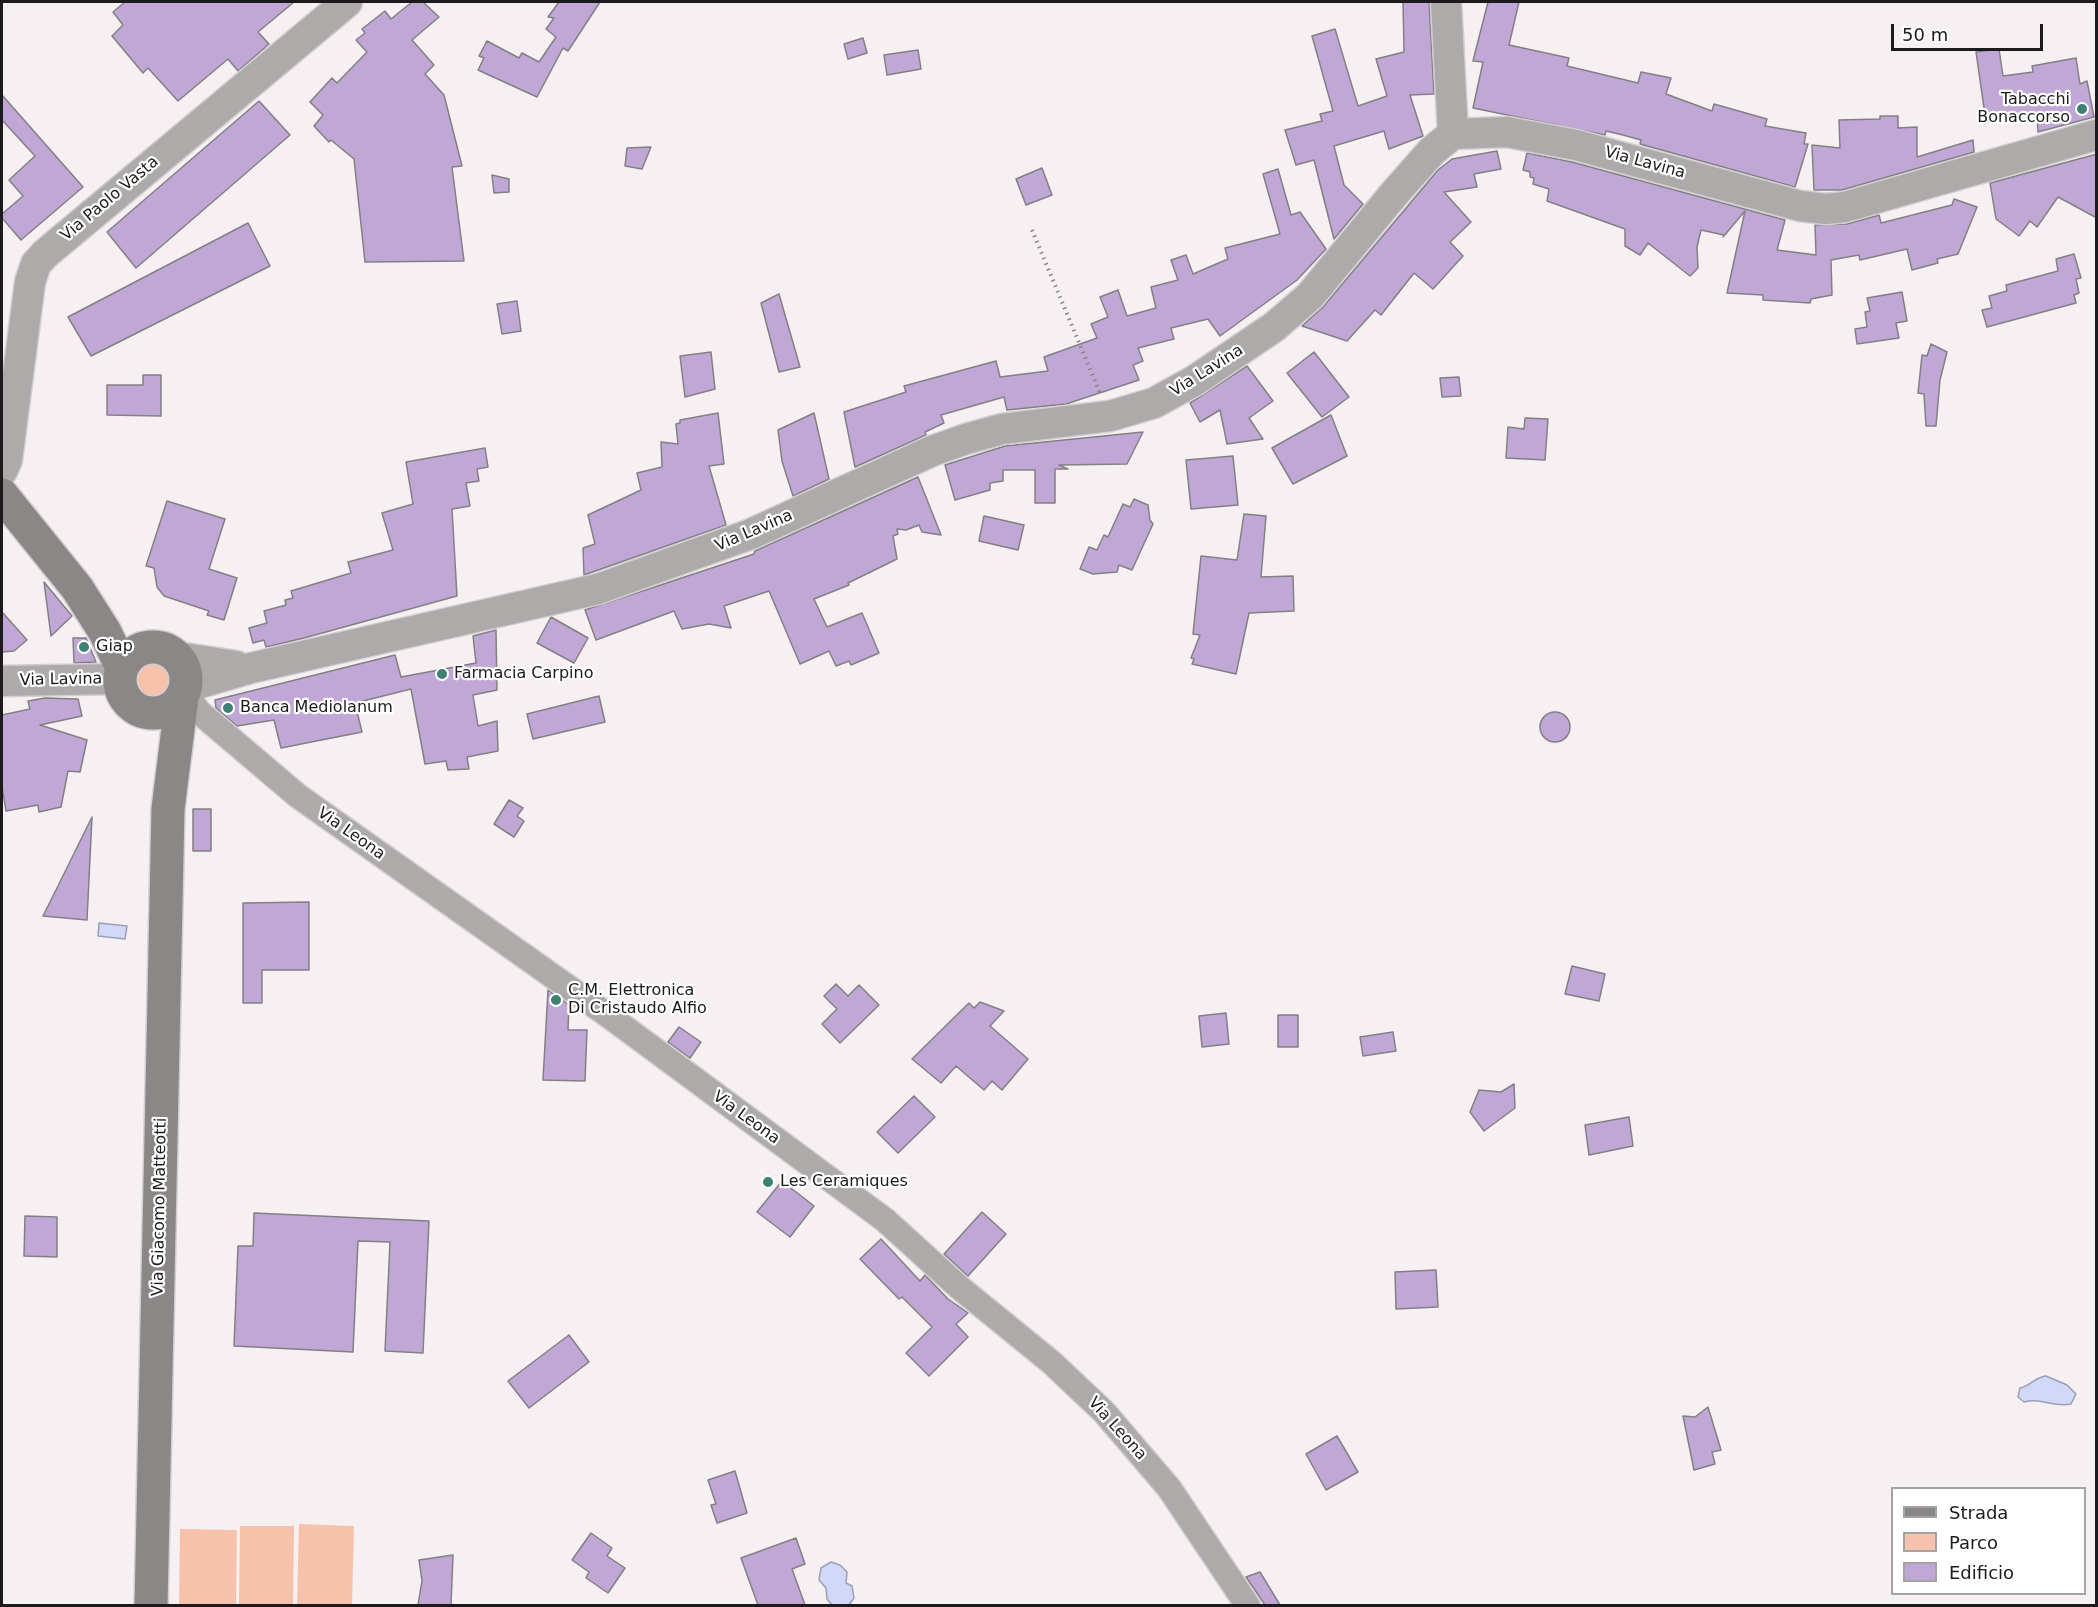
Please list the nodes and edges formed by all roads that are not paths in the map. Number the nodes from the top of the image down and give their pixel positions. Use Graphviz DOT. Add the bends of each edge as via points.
graph roads {
  1 [pos="347,2"];
  2 [pos="1446,2"];
  3 [pos="1453,134"];
  4 [pos="2097,135"];
  5 [pos="2,471"];
  6 [pos="2,495"];
  7 [pos="77,588"];
  8 [pos="177,676"];
  9 [pos="2,681"];
  10 [pos="125,685"];
  11 [pos="168,808"];
  12 [pos="151,1605"];
  13 [pos="1248,1605"];
  1 -- 5 [label="street, Via Paolo Vasta" via="36,264 30,282 7,460"];
  2 -- 3 [label="street"];
  3 -- 4 [label="street, Via Lavina" via="1506,132 1576,145 1800,206 1826,209 1845,207"];
  3 -- 8 [label="street, Via Lavina" via="1432,151 1394,194 1310,296 1274,327 1154,403 1110,416 1002,429 966,439 751,534 598,590 251,668"];
  6 -- 7 [label="main road"];
  7 -- 8 [label="main road"];
  7 -- 10 [label="main road" via="105,632"];
  8 -- 10 [label="main road" via="138,650"];
  8 -- 10 [label="main road" via="176,704 160,712 151,713"];
  8 -- 11 [label="main road"];
  8 -- 13 [label="street, Via Leona" via="199,712 298,796 609,1016 885,1220 1051,1362 1104,1412 1169,1488"];
  9 -- 10 [label="street, Via Lavina"];
  10 -- 11 [label="main road" via="160,749"];
  11 -- 12 [label="main road, Via Giacomo Matteotti"];
}
